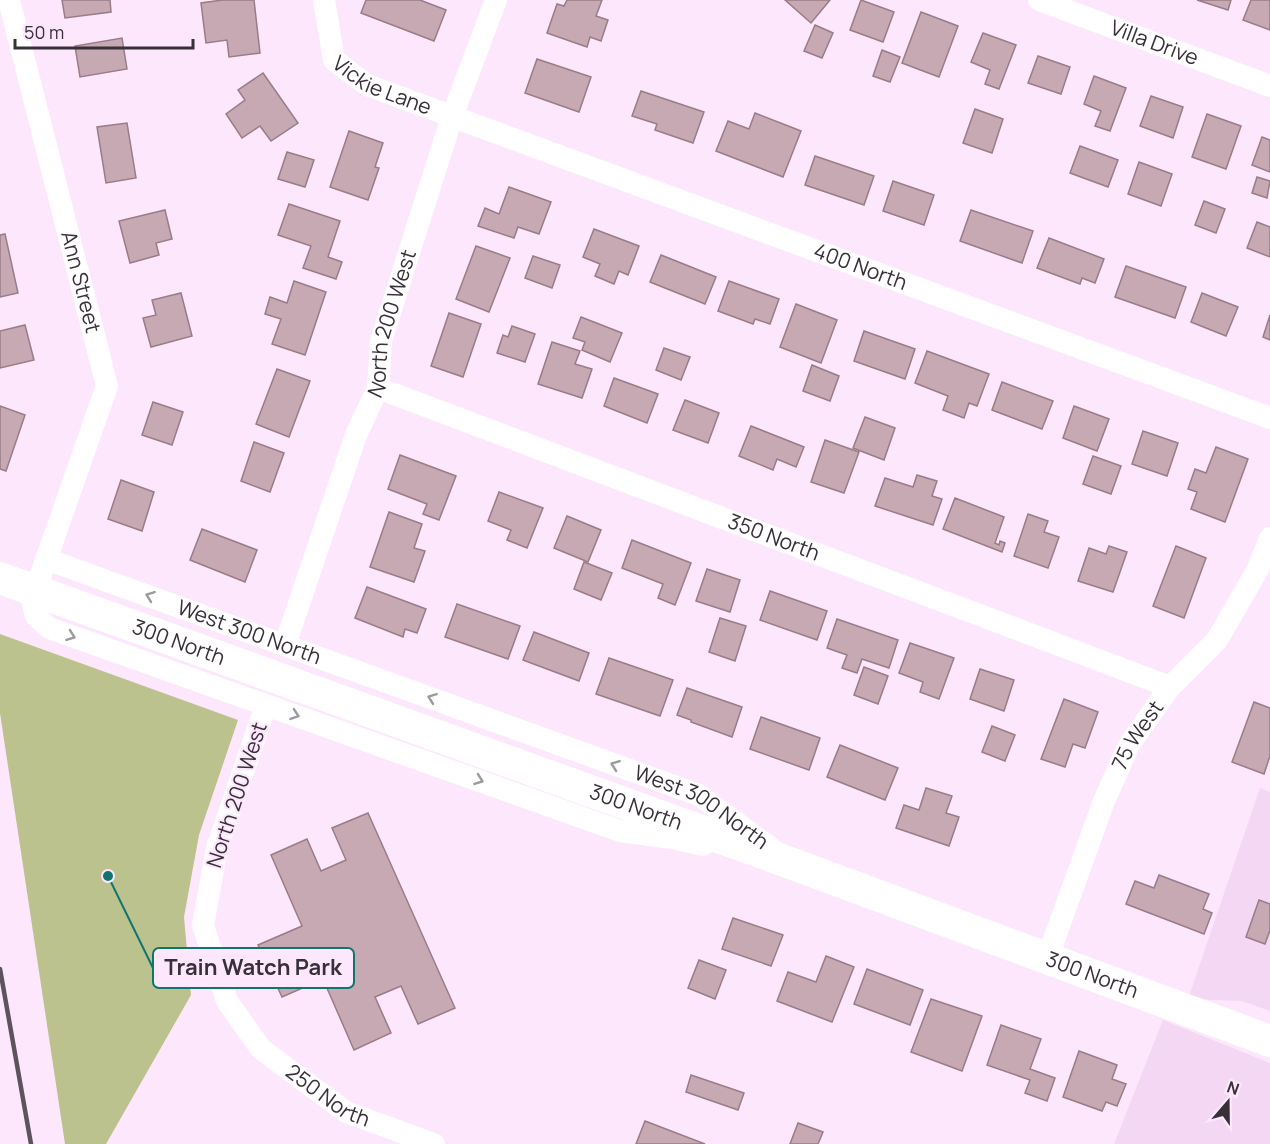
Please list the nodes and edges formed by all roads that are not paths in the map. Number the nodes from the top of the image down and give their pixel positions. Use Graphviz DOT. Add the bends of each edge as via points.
graph roads {
  1 [pos="9,0"];
  2 [pos="324,0"];
  3 [pos="496,0"];
  4 [pos="1039,0"];
  5 [pos="1270,86"];
  6 [pos="452,117"];
  7 [pos="378,388"];
  8 [pos="1270,418"];
  9 [pos="1270,538"];
  10 [pos="46,559"];
  11 [pos="0,578"];
  12 [pos="285,645"];
  13 [pos="1170,687"];
  14 [pos="266,705"];
  15 [pos="793,864"];
  16 [pos="1047,958"];
  17 [pos="1270,1041"];
  18 [pos="261,1049"];
  19 [pos="434,1144"];
  1 -- 10 [label="street, Ann Street" via="106,386"];
  2 -- 6 [label="street, Vickie Lane" via="334,60 367,86"];
  3 -- 6 [label="street, North 200 West"];
  4 -- 5 [label="street, Villa Drive"];
  6 -- 7 [label="street, North 200 West" via="381,341"];
  6 -- 8 [label="street, 400 North"];
  7 -- 12 [label="street, North 200 West" via="356,435"];
  7 -- 13 [label="street, 350 North"];
  9 -- 13 [label="street, 75 West" via="1258,570 1217,640"];
  12 -- 10 [label="street, West 300 North, one-way"];
  10 -- 14 [label="street, West 300 North, one-way" via="32,600 36,616 49,628"];
  11 -- 15 [label="main road, 300 North"];
  15 -- 12 [label="street, West 300 North, one-way" via="699,795"];
  13 -- 16 [label="street, 75 West" via="1129,746 1108,792"];
  14 -- 15 [label="street, West 300 North, one-way" via="620,831"];
  14 -- 18 [label="street, North 200 West" via="217,848 203,925 226,1001"];
  15 -- 16 [label="main road, 300 North"];
  16 -- 17 [label="main road, 300 North"];
  18 -- 19 [label="street, 250 North" via="346,1112"];
}
